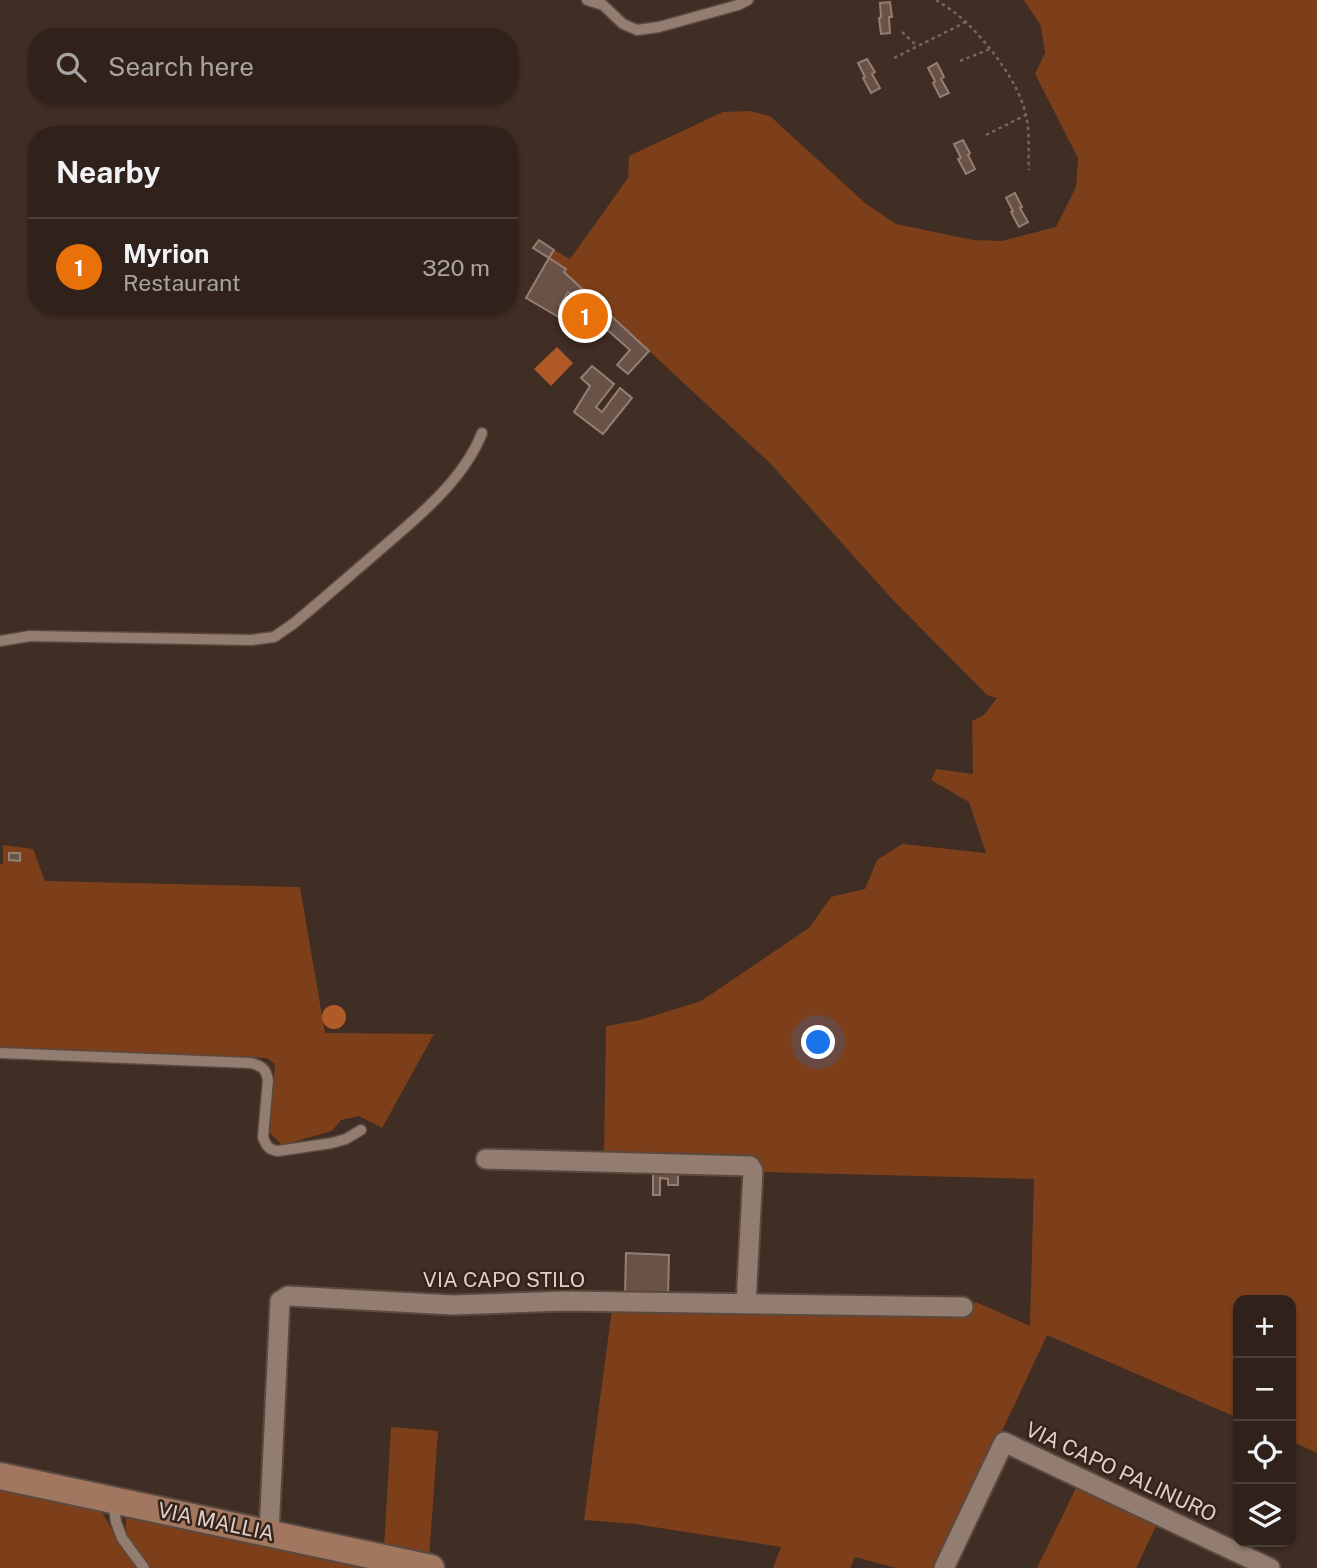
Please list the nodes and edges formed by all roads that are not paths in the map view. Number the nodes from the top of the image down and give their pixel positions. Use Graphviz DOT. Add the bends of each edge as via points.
graph roads {
  1 [pos="587,0"];
  2 [pos="748,0"];
  3 [pos="482,433"];
  4 [pos="0,641"];
  5 [pos="0,1053"];
  6 [pos="361,1130"];
  7 [pos="486,1159"];
  8 [pos="746,1304"];
  9 [pos="963,1307"];
  10 [pos="0,1476"];
  11 [pos="113,1500"];
  12 [pos="269,1533"];
  13 [pos="144,1568"];
  14 [pos="432,1568"];
  15 [pos="944,1568"];
  16 [pos="1270,1568"];
  1 -- 2 [label="lane" via="603,5 637,30"];
  3 -- 4 [label="lane" via="466,464 420,515 274,637 30,636"];
  5 -- 6 [label="lane" via="251,1063 266,1071 263,1137 271,1151 332,1143"];
  7 -- 8 [label="street" via="750,1166"];
  8 -- 9 [label="street, VIA CAPO STILO"];
  8 -- 12 [label="street, VIA CAPO STILO" via="565,1301 453,1305 288,1296 280,1301"];
  10 -- 11 [label="street, VIA MALLIA"];
  11 -- 12 [label="street, VIA MALLIA"];
  11 -- 13 [label="lane" via="122,1538"];
  12 -- 14 [label="street, VIA MALLIA"];
  15 -- 16 [label="street, VIA CAPO PALINURO" via="1004,1442"];
}
